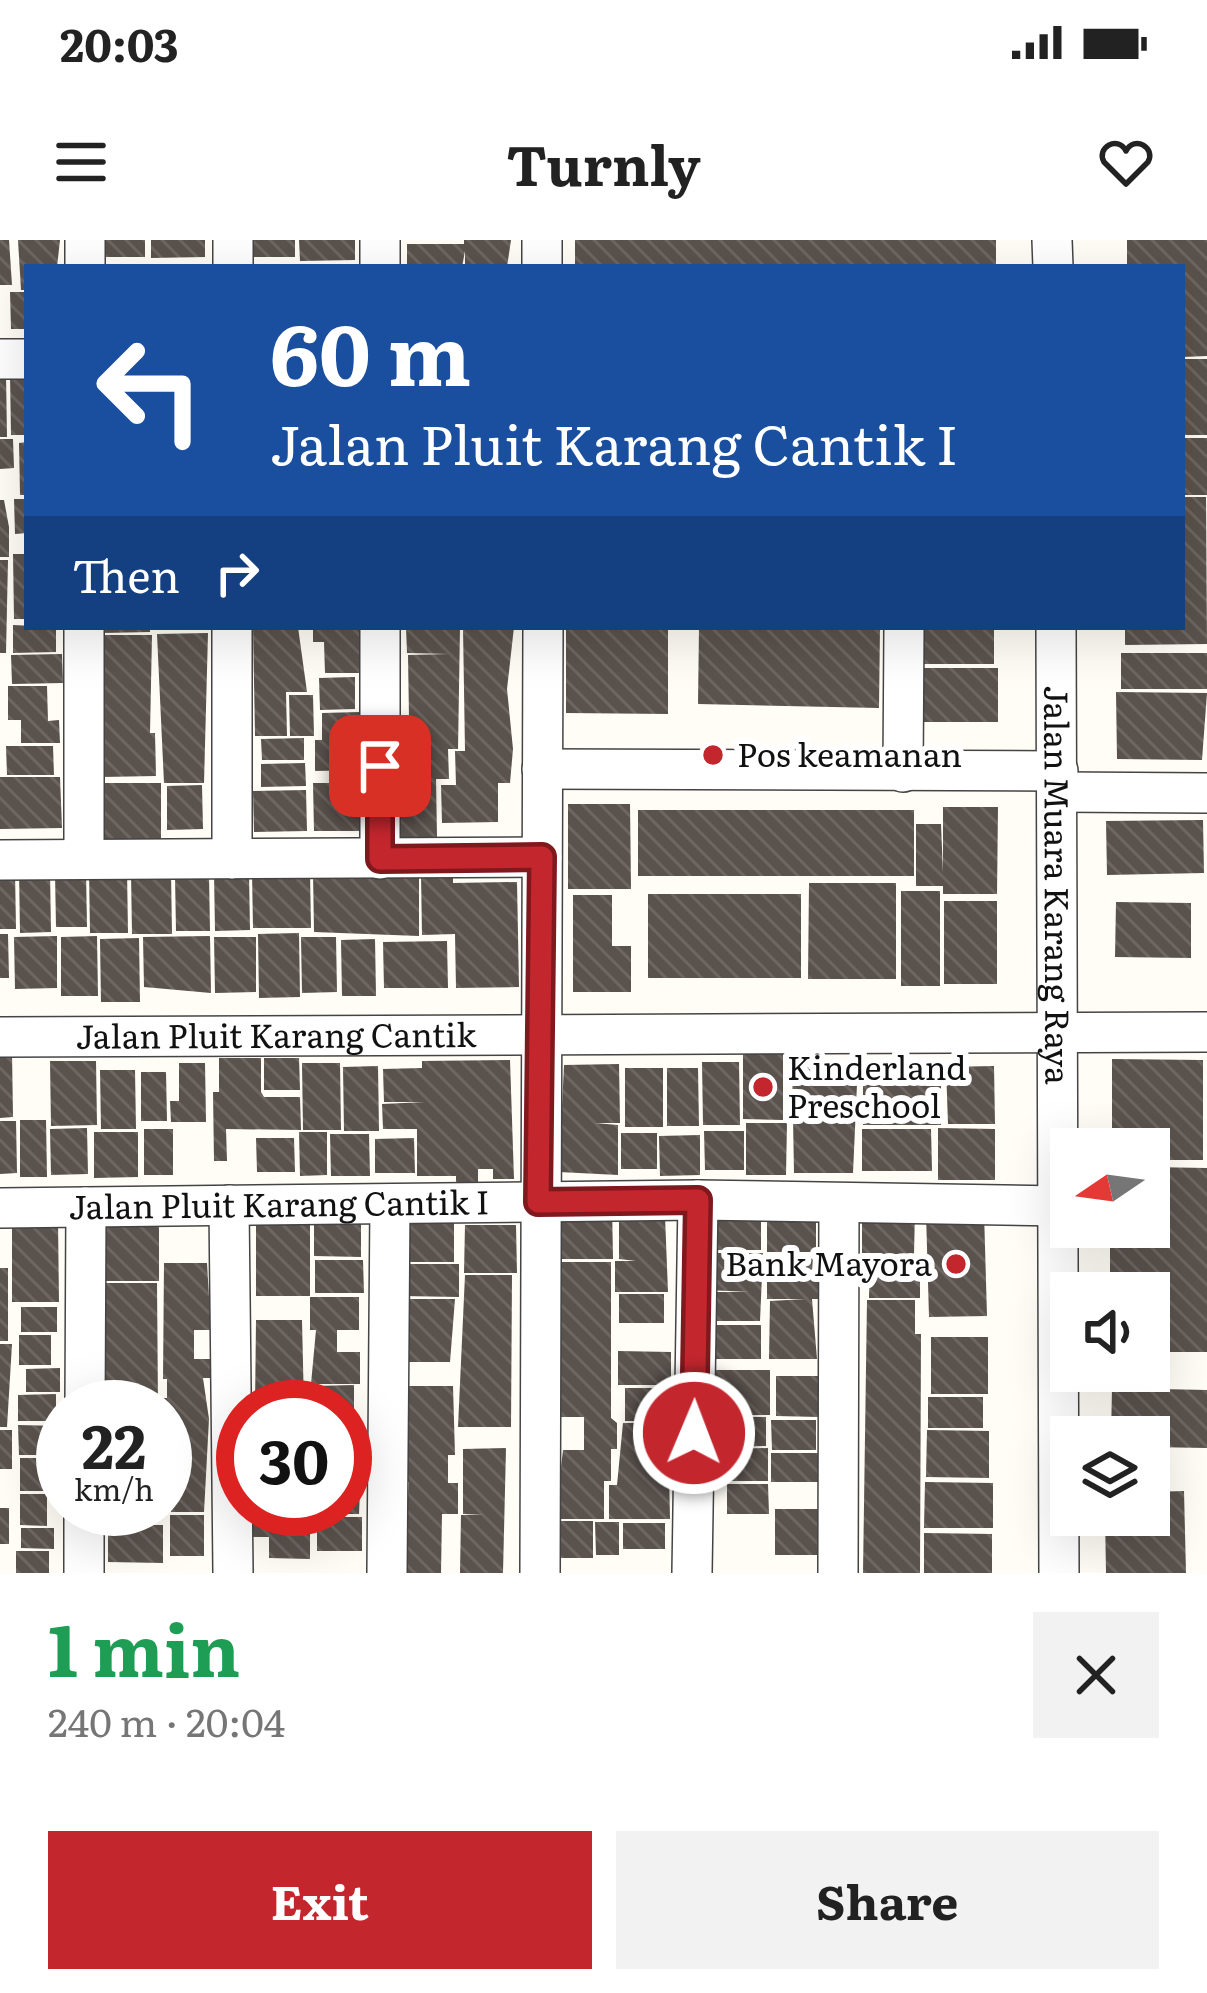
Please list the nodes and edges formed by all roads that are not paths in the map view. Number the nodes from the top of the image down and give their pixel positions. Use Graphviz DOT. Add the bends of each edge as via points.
graph roads {
  1 [pos="84,630"];
  2 [pos="232,630"];
  3 [pos="380,630"];
  4 [pos="543,630"];
  5 [pos="904,630"];
  6 [pos="1056,630"];
  7 [pos="542,769"];
  8 [pos="903,772"];
  9 [pos="1058,782"];
  10 [pos="1207,793"];
  11 [pos="542,857"];
  12 [pos="84,859"];
  13 [pos="232,859"];
  14 [pos="380,859"];
  15 [pos="0,860"];
  16 [pos="539,1030"];
  17 [pos="1059,1030"];
  18 [pos="1207,1032"];
  19 [pos="0,1036"];
  20 [pos="1060,1128"];
  21 [pos="698,1200"];
  22 [pos="538,1202"];
  23 [pos="839,1203"];
  24 [pos="390,1204"];
  25 [pos="229,1205"];
  26 [pos="1050,1206"];
  27 [pos="86,1207"];
  28 [pos="0,1208"];
  29 [pos="1060,1248"];
  30 [pos="85,1380"];
  31 [pos="84,1536"];
  32 [pos="84,1573"];
  33 [pos="233,1573"];
  34 [pos="387,1573"];
  35 [pos="540,1573"];
  36 [pos="692,1573"];
  37 [pos="838,1573"];
  38 [pos="1059,1573"];
  1 -- 12 [label="street"];
  2 -- 13 [label="street"];
  3 -- 14 [label="street"];
  4 -- 7 [label="street"];
  5 -- 8 [label="street"];
  6 -- 9 [label="street, Jalan Muara Karang Raya"];
  7 -- 8 [label="street"];
  7 -- 11 [label="street"];
  8 -- 9 [label="street"];
  9 -- 10 [label="street"];
  9 -- 17 [label="street, Jalan Muara Karang Raya"];
  11 -- 14 [label="street"];
  11 -- 16 [label="street"];
  12 -- 13 [label="street"];
  12 -- 15 [label="street"];
  13 -- 14 [label="street"];
  16 -- 17 [label="street, Jalan Pluit Karang Cantik"];
  16 -- 19 [label="street, Jalan Pluit Karang Cantik"];
  16 -- 22 [label="street"];
  17 -- 18 [label="street, Jalan Pluit Karang Cantik"];
  17 -- 20 [label="street, Jalan Muara Karang Raya"];
  21 -- 22 [label="street, Jalan Pluit Karang Cantik I"];
  21 -- 23 [label="street, Jalan Pluit Karang Cantik I"];
  21 -- 36 [label="street"];
  22 -- 24 [label="street, Jalan Pluit Karang Cantik I"];
  22 -- 35 [label="street"];
  23 -- 26 [label="street, Jalan Pluit Karang Cantik I"];
  23 -- 37 [label="street"];
  24 -- 25 [label="street, Jalan Pluit Karang Cantik I"];
  24 -- 34 [label="street"];
  25 -- 27 [label="street, Jalan Pluit Karang Cantik I"];
  25 -- 33 [label="street"];
  27 -- 28 [label="street, Jalan Pluit Karang Cantik I"];
  27 -- 30 [label="street"];
  29 -- 38 [label="street, Jalan Muara Karang Raya"];
  31 -- 32 [label="street"];
}
